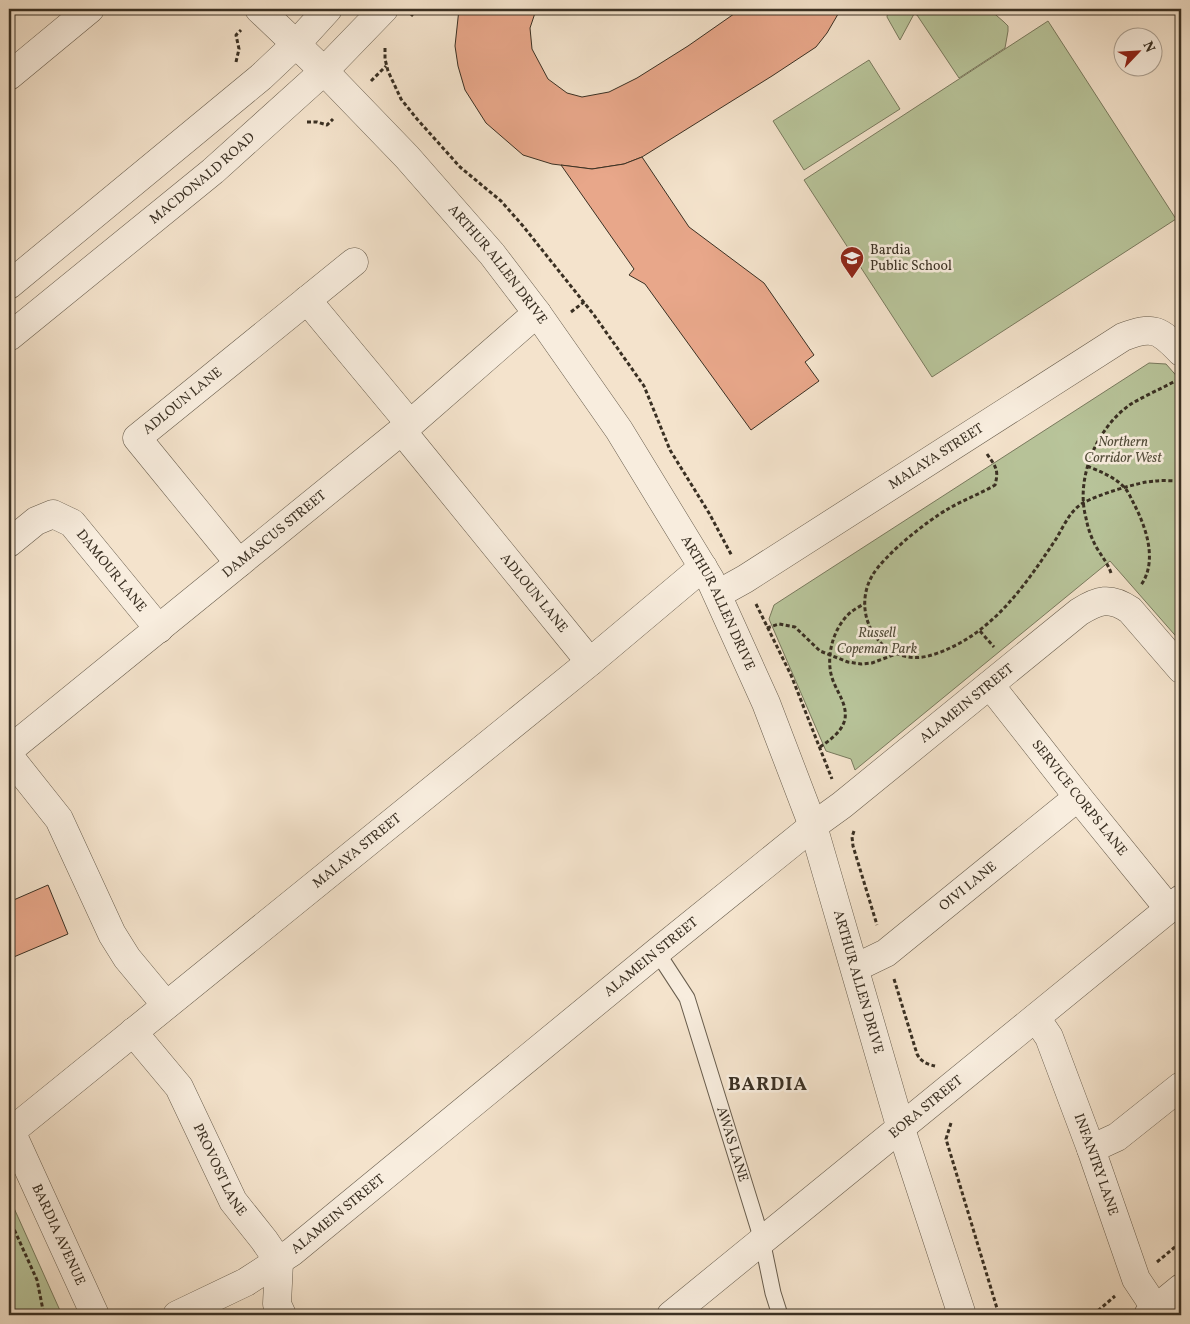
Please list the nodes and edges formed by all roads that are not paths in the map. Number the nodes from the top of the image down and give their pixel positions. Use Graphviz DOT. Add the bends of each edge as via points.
graph roads {
  1 [pos="90,9"];
  2 [pos="259,9"];
  3 [pos="328,9"];
  4 [pos="384,9"];
  5 [pos="296,43"];
  6 [pos="324,71"];
  7 [pos="9,76"];
  8 [pos="354,262"];
  9 [pos="9,286"];
  10 [pos="307,300"];
  11 [pos="537,313"];
  12 [pos="9,337"];
  13 [pos="1181,352"];
  14 [pos="406,428"];
  15 [pos="9,543"];
  16 [pos="239,563"];
  17 [pos="703,567"];
  18 [pos="718,594"];
  19 [pos="159,629"];
  20 [pos="590,662"];
  21 [pos="1181,669"];
  22 [pos="990,685"];
  23 [pos="9,750"];
  24 [pos="9,756"];
  25 [pos="1078,797"];
  26 [pos="813,826"];
  27 [pos="1177,906"];
  28 [pos="658,952"];
  29 [pos="854,968"];
  30 [pos="166,1005"];
  31 [pos="1036,1018"];
  32 [pos="133,1032"];
  33 [pos="1181,1086"];
  34 [pos="901,1129"];
  35 [pos="9,1131"];
  36 [pos="1091,1149"];
  37 [pos="762,1240"];
  38 [pos="279,1262"];
  39 [pos="1181,1288"];
  40 [pos="1152,1312"];
  41 [pos="95,1315"];
  42 [pos="177,1315"];
  43 [pos="282,1315"];
  44 [pos="671,1315"];
  45 [pos="780,1315"];
  46 [pos="962,1315"];
  1 -- 7 [label="street"];
  2 -- 5 [label="street, ARTHUR ALLEN DRIVE"];
  3 -- 5 [label="street"];
  4 -- 6 [label="street, MACDONALD ROAD"];
  5 -- 6 [label="street, ARTHUR ALLEN DRIVE"];
  5 -- 9 [label="street" via="261,78"];
  6 -- 11 [label="street, ARTHUR ALLEN DRIVE" via="407,157 492,254"];
  6 -- 12 [label="street, MACDONALD ROAD" via="213,171"];
  8 -- 10 [label="street, ADLOUN LANE"];
  10 -- 14 [label="street, ADLOUN LANE"];
  10 -- 16 [label="street, ADLOUN LANE" via="136,438"];
  11 -- 14 [label="street, DAMASCUS STREET"];
  11 -- 17 [label="street, ARTHUR ALLEN DRIVE" via="619,430"];
  13 -- 18 [label="street, MALAYA STREET" via="1158,331 1144,330 1123,337"];
  14 -- 16 [label="street, DAMASCUS STREET"];
  14 -- 20 [label="street, ADLOUN LANE"];
  15 -- 19 [label="street, DAMOUR LANE" via="36,521 53,514 72,523"];
  16 -- 19 [label="street, DAMASCUS STREET"];
  17 -- 18 [label="street, ARTHUR ALLEN DRIVE"];
  17 -- 20 [label="street, MALAYA STREET"];
  18 -- 26 [label="street, ARTHUR ALLEN DRIVE" via="766,703"];
  19 -- 23 [label="street, DAMASCUS STREET"];
  20 -- 30 [label="street, MALAYA STREET"];
  21 -- 22 [label="street, ALAMEIN STREET" via="1126,607 1110,600 1079,612"];
  22 -- 25 [label="street, SERVICE CORPS LANE"];
  22 -- 26 [label="street, ALAMEIN STREET"];
  24 -- 30 [label="street" via="59,819 116,941"];
  25 -- 27 [label="street, SERVICE CORPS LANE"];
  25 -- 29 [label="street, OIVI LANE" via="886,953"];
  26 -- 28 [label="street, ALAMEIN STREET"];
  26 -- 29 [label="street, ARTHUR ALLEN DRIVE"];
  27 -- 31 [label="street, EORA STREET"];
  28 -- 37 [label="lane, AWAS LANE" via="687,998"];
  28 -- 38 [label="street, ALAMEIN STREET"];
  29 -- 34 [label="street, ARTHUR ALLEN DRIVE"];
  30 -- 32 [label="street, MALAYA STREET"];
  31 -- 34 [label="street, EORA STREET"];
  31 -- 36 [label="street, INFANTRY LANE" via="1049,1037"];
  32 -- 35 [label="street, MALAYA STREET"];
  32 -- 38 [label="street, PROVOST LANE" via="180,1087 233,1201"];
  33 -- 36 [label="street" via="1117,1137"];
  34 -- 37 [label="street, EORA STREET"];
  34 -- 46 [label="street, ARTHUR ALLEN DRIVE"];
  35 -- 41 [label="street, BARDIA AVENUE"];
  36 -- 40 [label="street, INFANTRY LANE" via="1136,1279"];
  37 -- 44 [label="street, EORA STREET"];
  37 -- 45 [label="lane, AWAS LANE"];
  38 -- 42 [label="street, ALAMEIN STREET"];
  38 -- 43 [label="street" via="277,1304"];
  39 -- 40 [label="street"];
}
